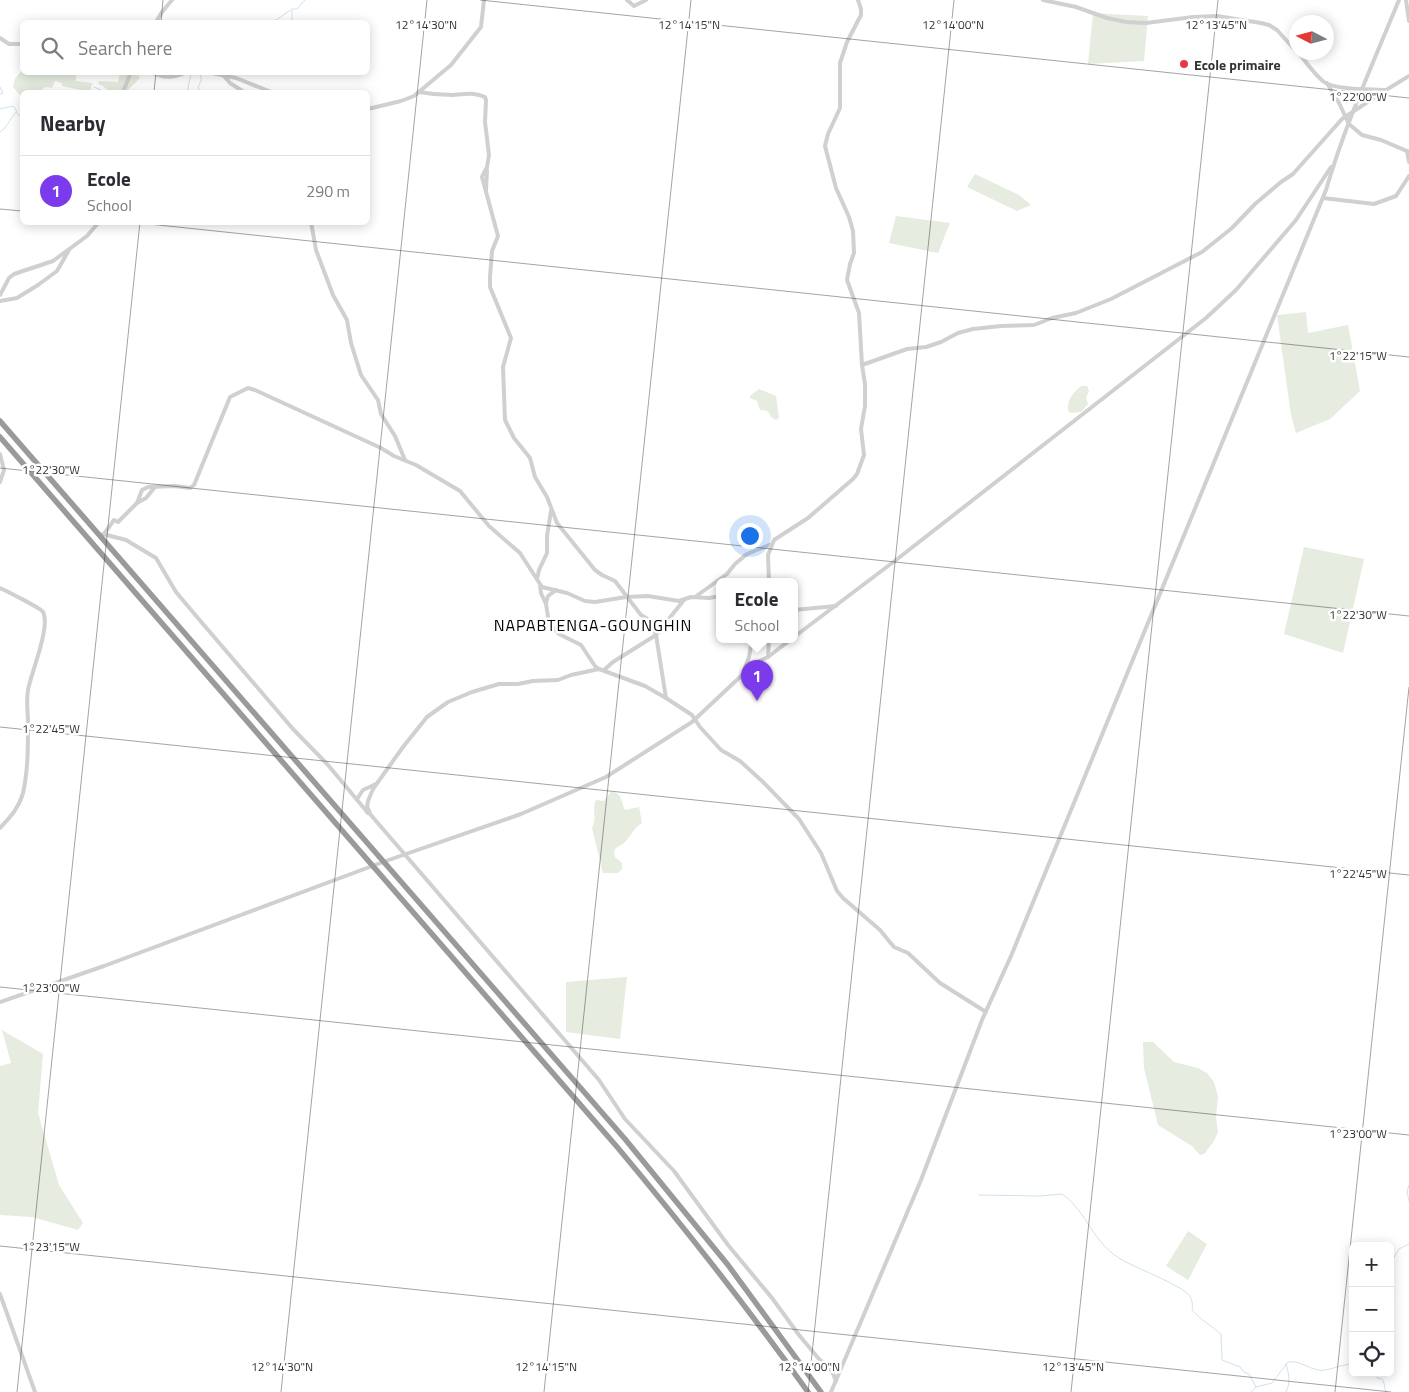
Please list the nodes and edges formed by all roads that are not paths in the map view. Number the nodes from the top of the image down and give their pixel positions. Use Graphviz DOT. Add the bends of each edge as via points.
graph roads {
  1 [pos="172,0"];
  2 [pos="484,0"];
  3 [pos="628,0"];
  4 [pos="646,0"];
  5 [pos="858,0"];
  6 [pos="1043,0"];
  7 [pos="1399,0"];
  8 [pos="1406,0"];
  9 [pos="157,20"];
  10 [pos="1409,21"];
  11 [pos="0,38"];
  12 [pos="20,44"];
  13 [pos="1289,44"];
  14 [pos="1304,60"];
  15 [pos="130,75"];
  16 [pos="158,75"];
  17 [pos="179,75"];
  18 [pos="220,75"];
  19 [pos="224,76"];
  20 [pos="1409,76"];
  21 [pos="1409,80"];
  22 [pos="1401,81"];
  23 [pos="1328,83"];
  24 [pos="1363,88"];
  25 [pos="124,90"];
  26 [pos="241,90"];
  27 [pos="266,90"];
  28 [pos="1385,90"];
  29 [pos="419,92"];
  30 [pos="370,109"];
  31 [pos="1354,111"];
  32 [pos="1346,116"];
  33 [pos="1349,124"];
  34 [pos="1408,151"];
  35 [pos="1409,162"];
  36 [pos="1334,163"];
  37 [pos="1409,176"];
  38 [pos="1323,198"];
  39 [pos="96,225"];
  40 [pos="312,225"];
  41 [pos="70,248"];
  42 [pos="0,295"];
  43 [pos="0,301"];
  44 [pos="862,365"];
  45 [pos="0,421"];
  46 [pos="0,438"];
  47 [pos="0,454"];
  48 [pos="405,460"];
  49 [pos="0,482"];
  50 [pos="155,486"];
  51 [pos="137,503"];
  52 [pos="551,508"];
  53 [pos="97,533"];
  54 [pos="104,534"];
  55 [pos="772,544"];
  56 [pos="721,578"];
  57 [pos="769,578"];
  58 [pos="537,579"];
  59 [pos="716,581"];
  60 [pos="540,585"];
  61 [pos="0,588"];
  62 [pos="556,590"];
  63 [pos="626,597"];
  64 [pos="695,597"];
  65 [pos="716,597"];
  66 [pos="685,600"];
  67 [pos="546,604"];
  68 [pos="836,606"];
  69 [pos="798,610"];
  70 [pos="798,634"];
  71 [pos="656,635"];
  72 [pos="752,643"];
  73 [pos="769,643"];
  74 [pos="786,643"];
  75 [pos="768,657"];
  76 [pos="599,669"];
  77 [pos="604,670"];
  78 [pos="743,674"];
  79 [pos="666,698"];
  80 [pos="696,719"];
  81 [pos="378,783"];
  82 [pos="357,799"];
  83 [pos="370,814"];
  84 [pos="0,828"];
  85 [pos="404,855"];
  86 [pos="383,862"];
  87 [pos="372,866"];
  88 [pos="0,1002"];
  89 [pos="986,1012"];
  90 [pos="0,1294"];
  91 [pos="836,1381"];
  92 [pos="35,1392"];
  93 [pos="808,1392"];
  94 [pos="821,1392"];
  95 [pos="831,1392"];
  1 -- 9 [label="street"];
  2 -- 29 [label="street" via="481,27 451,65"];
  3 -- 4 [label="street" via="634,6"];
  5 -- 44 [label="street" via="861,15 840,63 840,108 826,146 836,188 853,230 854,253 847,280 859,313"];
  6 -- 13 [label="street" via="1126,22 1217,16 1261,23 1276,30"];
  7 -- 24 [label="street"];
  8 -- 10 [label="street"];
  11 -- 12 [label="street" via="9,44"];
  14 -- 23 [label="street"];
  15 -- 25 [label="street"];
  16 -- 17 [label="street" via="165,78"];
  18 -- 19 [label="street"];
  19 -- 26 [label="street"];
  19 -- 27 [label="street"];
  20 -- 22 [label="street"];
  21 -- 22 [label="street"];
  22 -- 28 [label="street"];
  23 -- 24 [label="street" via="1351,89"];
  23 -- 32 [label="street"];
  24 -- 28 [label="street"];
  24 -- 31 [label="street"];
  28 -- 31 [label="street"];
  29 -- 30 [label="street" via="401,101"];
  29 -- 52 [label="street" via="466,92 485,97 489,155 482,178 498,236 492,251 490,286 510,338 503,367 505,420 530,458 535,477"];
  31 -- 32 [label="street"];
  31 -- 33 [label="street"];
  32 -- 33 [label="street"];
  32 -- 44 [label="street" via="1293,174 1202,252 1111,299 1034,325 958,333 941,342 907,349"];
  33 -- 34 [label="street" via="1362,135"];
  33 -- 36 [label="street"];
  34 -- 35 [label="street"];
  36 -- 38 [label="street"];
  36 -- 68 [label="street" via="1296,220 1236,290 1206,318"];
  37 -- 38 [label="street" via="1396,196 1374,204"];
  38 -- 89 [label="street"];
  39 -- 41 [label="street"];
  40 -- 48 [label="street" via="316,250 346,320 361,375 378,400 381,414"];
  41 -- 42 [label="street" via="46,264 14,274"];
  41 -- 43 [label="street" via="57,271 17,298"];
  44 -- 55 [label="street" via="865,384 861,429 864,455 857,474 827,503"];
  45 -- 53 [label="highway"];
  46 -- 87 [label="highway"];
  47 -- 49 [label="street" via="4,470"];
  48 -- 50 [label="street" via="248,388 230,397 194,485 190,488"];
  48 -- 58 [label="street" via="460,490 489,526 520,553"];
  50 -- 51 [label="street" via="146,498"];
  50 -- 51 [label="street" via="142,490"];
  51 -- 54 [label="street" via="118,522 114,520"];
  52 -- 58 [label="street" via="547,553"];
  52 -- 63 [label="street" via="557,523 595,570 615,581"];
  53 -- 54 [label="street"];
  53 -- 86 [label="highway"];
  54 -- 82 [label="street" via="126,540 156,558 176,592"];
  55 -- 56 [label="street" via="747,554"];
  55 -- 57 [label="street" via="768,559"];
  58 -- 60 [label="street"];
  59 -- 64 [label="street"];
  60 -- 62 [label="street"];
  60 -- 67 [label="street"];
  61 -- 84 [label="street" via="44,612 43,638 28,691 28,743 23,793 14,813"];
  62 -- 63 [label="street" via="595,602"];
  62 -- 67 [label="street" via="548,596"];
  63 -- 66 [label="street"];
  63 -- 71 [label="street" via="641,615 651,621"];
  64 -- 65 [label="street"];
  64 -- 66 [label="street"];
  66 -- 71 [label="street"];
  67 -- 76 [label="street" via="551,627 582,645"];
  68 -- 69 [label="street"];
  68 -- 70 [label="street"];
  71 -- 77 [label="street"];
  71 -- 79 [label="street"];
  72 -- 78 [label="street"];
  73 -- 75 [label="street"];
  74 -- 75 [label="street"];
  75 -- 78 [label="street"];
  76 -- 77 [label="street"];
  76 -- 81 [label="street" via="558,680 499,684 452,700 427,717"];
  77 -- 79 [label="street"];
  78 -- 80 [label="street"];
  79 -- 80 [label="street"];
  80 -- 85 [label="street" via="606,777 521,814"];
  80 -- 89 [label="street" via="721,750 740,761 799,819 821,853 843,898 880,930 894,947 908,953 940,984"];
  81 -- 82 [label="street" via="363,790"];
  81 -- 83 [label="street" via="368,801"];
  82 -- 83 [label="street"];
  83 -- 85 [label="street"];
  85 -- 86 [label="street"];
  85 -- 91 [label="street" via="599,1080 625,1119 674,1171 799,1335 832,1371"];
  86 -- 87 [label="street"];
  86 -- 94 [label="highway" via="631,1146 728,1265"];
  87 -- 88 [label="street"];
  87 -- 93 [label="highway" via="672,1212"];
  89 -- 91 [label="street" via="921,1180"];
  90 -- 92 [label="street"];
  91 -- 95 [label="street"];
}
